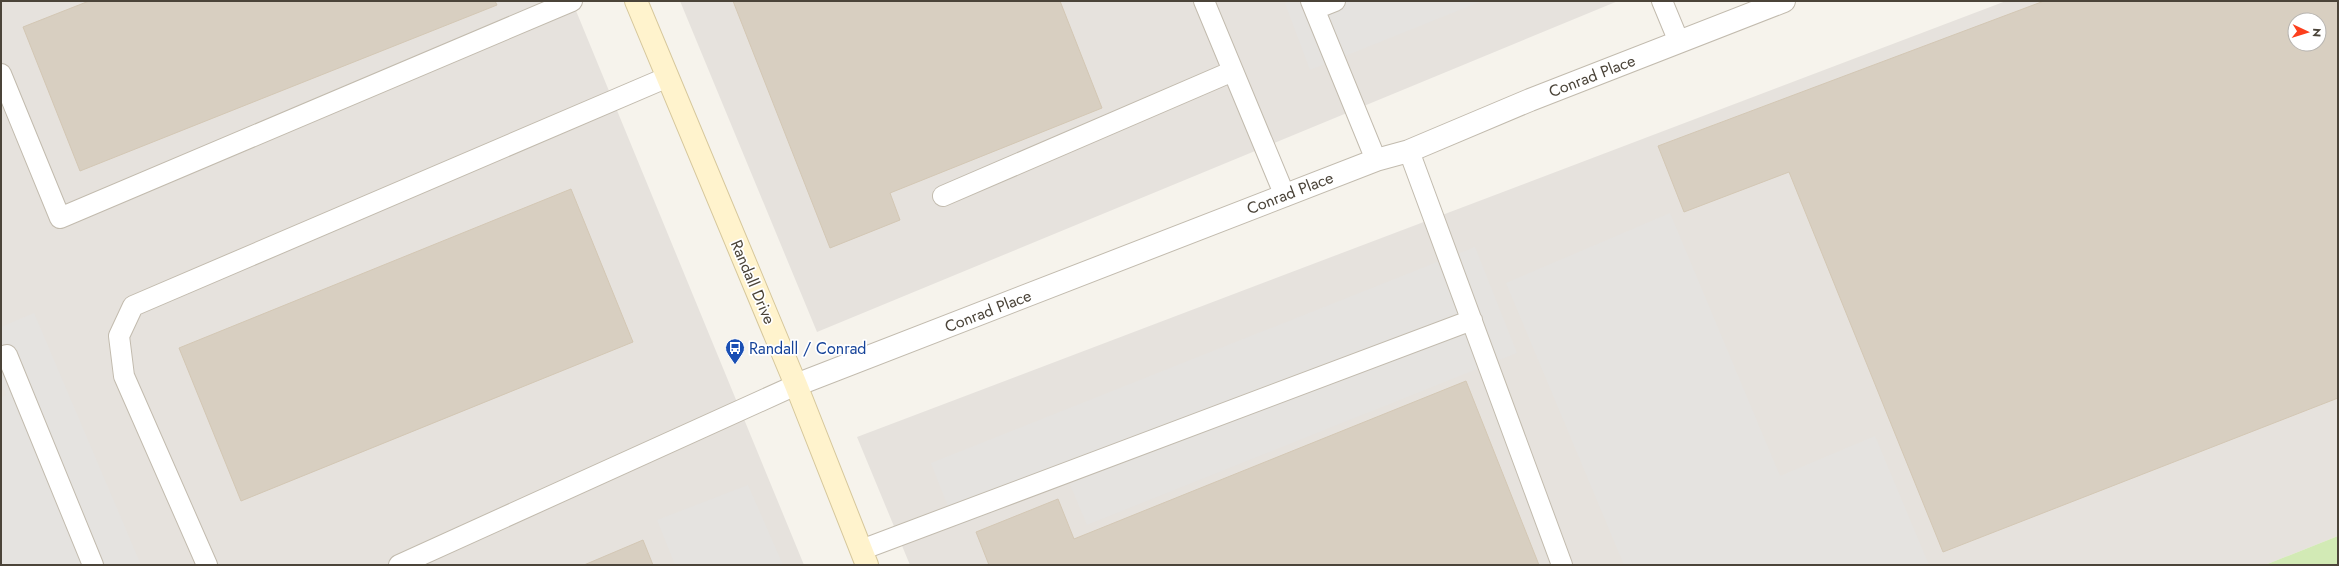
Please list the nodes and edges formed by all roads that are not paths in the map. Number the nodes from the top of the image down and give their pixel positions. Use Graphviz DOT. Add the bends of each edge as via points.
graph roads {
  1 [pos="572,1"];
  2 [pos="636,1"];
  3 [pos="1204,1"];
  4 [pos="1335,1"];
  5 [pos="1662,1"];
  6 [pos="1784,1"];
  7 [pos="1313,5"];
  8 [pos="1679,42"];
  9 [pos="1233,71"];
  10 [pos="1,74"];
  11 [pos="668,77"];
  12 [pos="1409,151"];
  13 [pos="1376,160"];
  14 [pos="943,196"];
  15 [pos="1285,196"];
  16 [pos="1472,320"];
  17 [pos="1,357"];
  18 [pos="796,386"];
  19 [pos="864,557"];
  20 [pos="93,565"];
  21 [pos="207,565"];
  22 [pos="398,565"];
  23 [pos="1562,565"];
  1 -- 10 [label="lane" via="60,218"];
  2 -- 11 [label="street, Randall Drive"];
  3 -- 9 [label="lane"];
  4 -- 7 [label="lane"];
  5 -- 8 [label="lane"];
  6 -- 8 [label="street, Conrad Place"];
  7 -- 13 [label="lane"];
  8 -- 12 [label="street, Conrad Place"];
  9 -- 14 [label="lane"];
  9 -- 15 [label="lane"];
  11 -- 18 [label="street, Randall Drive"];
  11 -- 21 [label="lane" via="133,306 119,336 124,376"];
  12 -- 13 [label="street, Conrad Place"];
  12 -- 16 [label="lane"];
  13 -- 15 [label="street, Conrad Place"];
  15 -- 18 [label="street, Conrad Place"];
  16 -- 19 [label="lane"];
  16 -- 23 [label="lane"];
  17 -- 20 [label="lane" via="7,355"];
  18 -- 19 [label="street, Randall Drive"];
  18 -- 22 [label="lane"];
}
